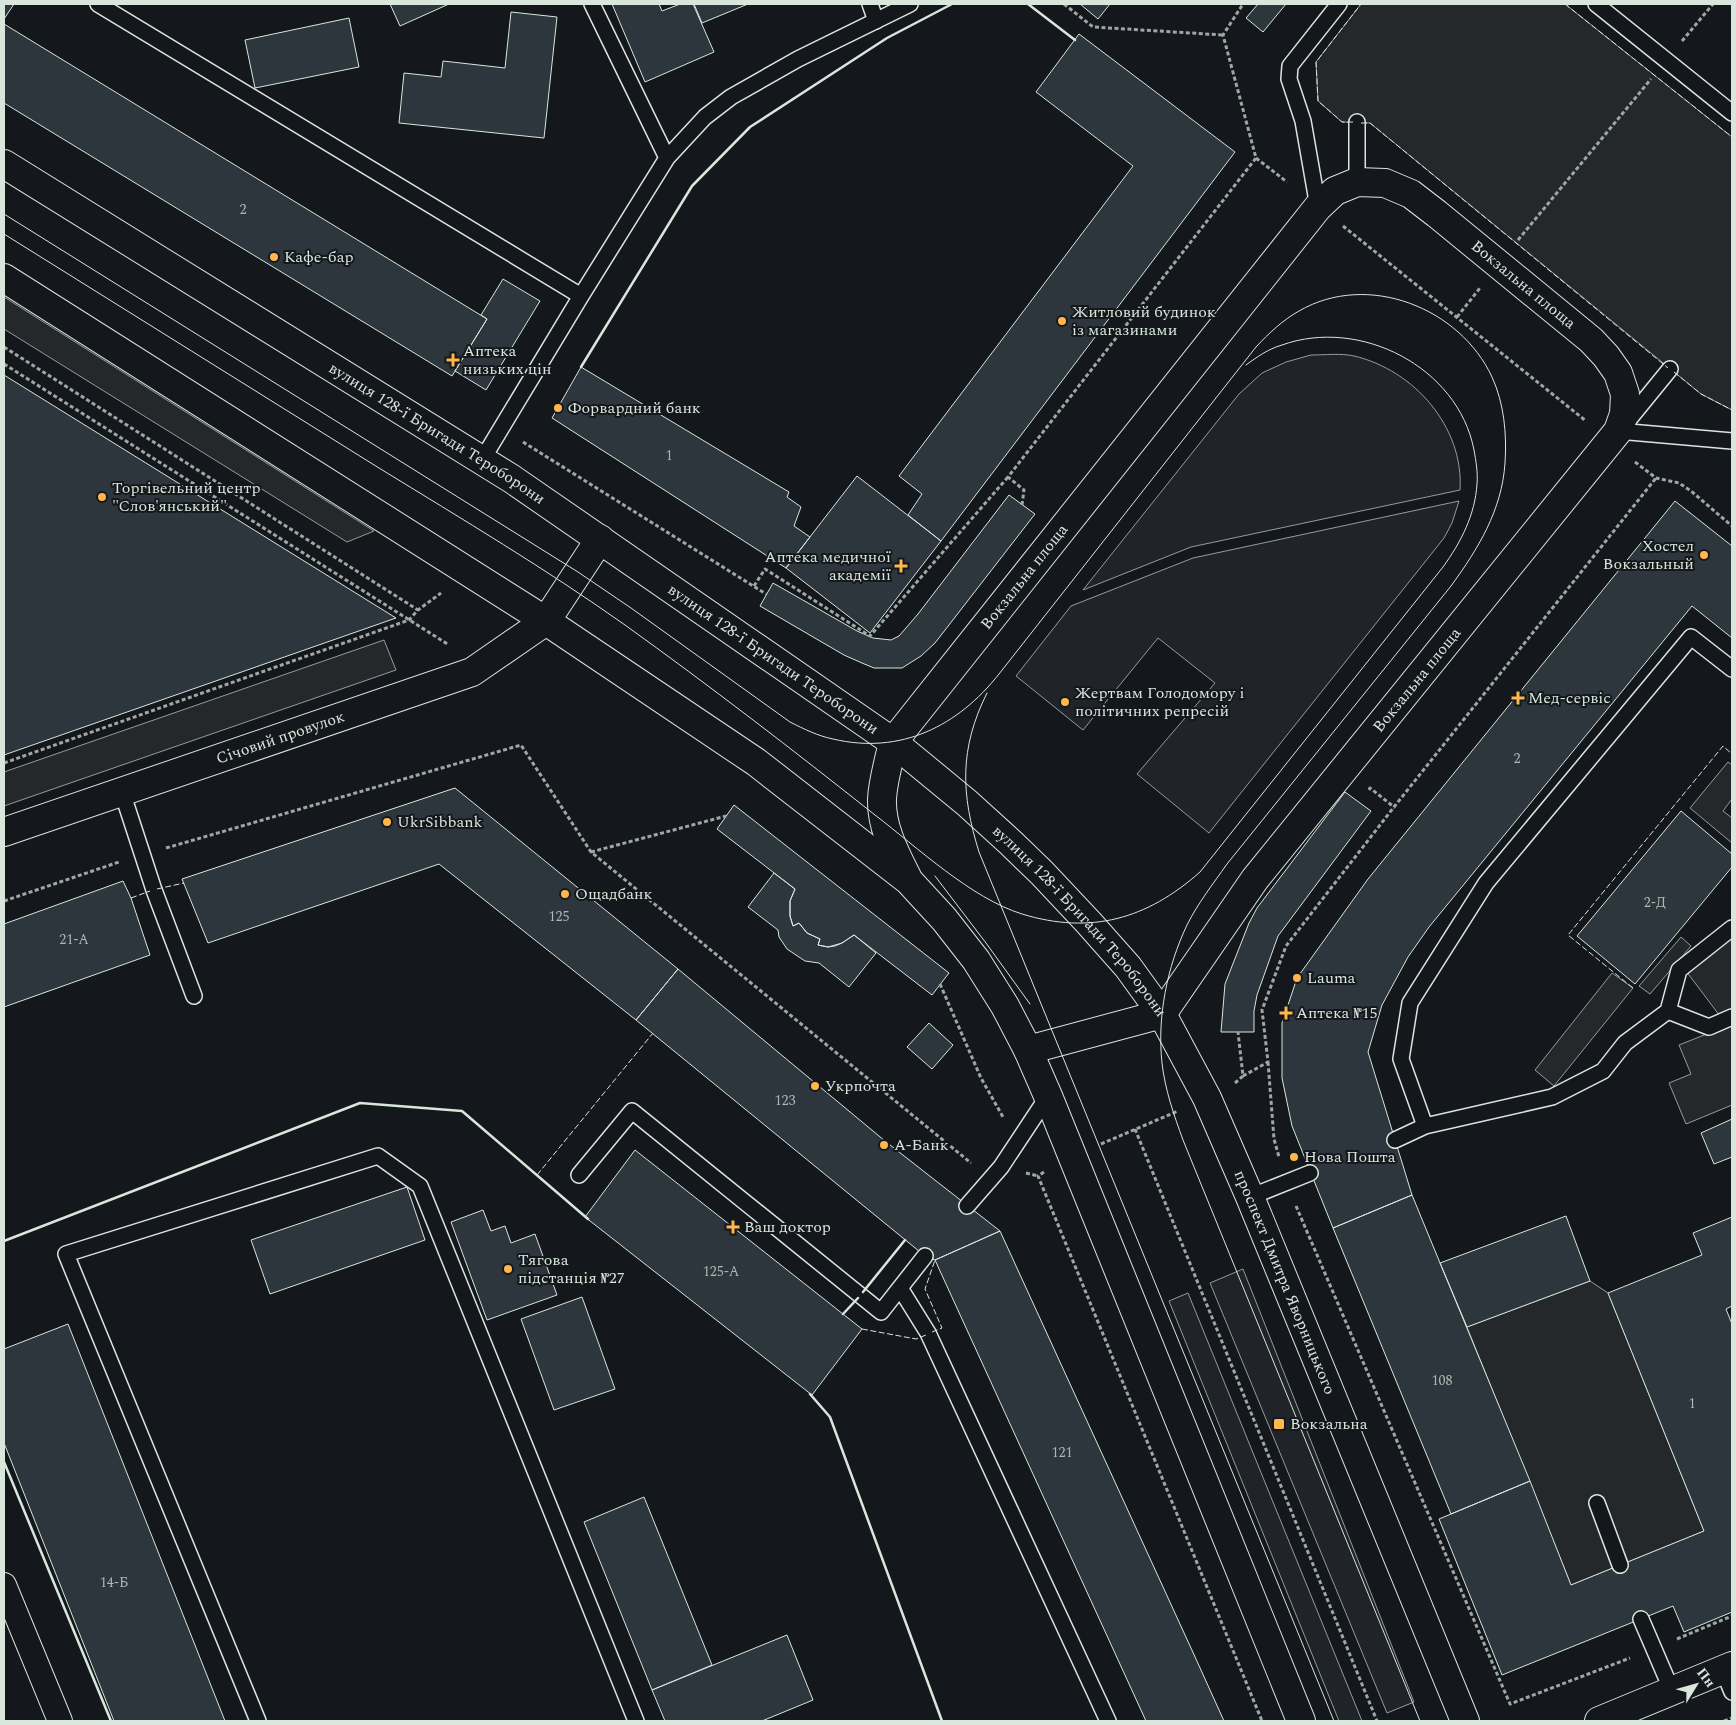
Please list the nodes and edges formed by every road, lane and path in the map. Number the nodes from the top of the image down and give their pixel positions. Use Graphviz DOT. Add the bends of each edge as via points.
graph roads {
  1 [pos="98,4"];
  2 [pos="592,4"];
  3 [pos="870,4"];
  4 [pos="910,4"];
  5 [pos="1064,4"];
  6 [pos="1243,4"];
  7 [pos="1339,4"];
  8 [pos="1596,4"];
  9 [pos="1713,4"];
  10 [pos="876,21"];
  11 [pos="1224,35"];
  12 [pos="1666,60"];
  13 [pos="1732,113"];
  14 [pos="1357,122"];
  15 [pos="667,158"];
  16 [pos="4,164"];
  17 [pos="1357,182"];
  18 [pos="1318,207"];
  19 [pos="1499,264"];
  20 [pos="4,278"];
  21 [pos="581,296"];
  22 [pos="4,347"];
  23 [pos="4,364"];
  24 [pos="1670,369"];
  25 [pos="1614,436"];
  26 [pos="1732,441"];
  27 [pos="531,447"];
  28 [pos="482,460"];
  29 [pos="1008,477"];
  30 [pos="1656,478"];
  31 [pos="1022,505"];
  32 [pos="1732,526"];
  33 [pos="600,539"];
  34 [pos="754,586"];
  35 [pos="443,592"];
  36 [pos="766,594"];
  37 [pos="418,610"];
  38 [pos="409,620"];
  39 [pos="546,621"];
  40 [pos="1732,669"];
  41 [pos="472,672"];
  42 [pos="893,742"];
  43 [pos="4,763"];
  44 [pos="122,792"];
  45 [pos="1364,795"];
  46 [pos="1394,807"];
  47 [pos="726,816"];
  48 [pos="4,832"];
  49 [pos="591,852"];
  50 [pos="142,854"];
  51 [pos="909,881"];
  52 [pos="4,900"];
  53 [pos="1732,928"];
  54 [pos="940,984"];
  55 [pos="194,996"];
  56 [pos="1668,1011"];
  57 [pos="1162,1014"];
  58 [pos="1732,1016"];
  59 [pos="1238,1032"];
  60 [pos="1028,1050"];
  61 [pos="1268,1062"];
  62 [pos="1243,1076"];
  63 [pos="1048,1096"];
  64 [pos="1207,1098"];
  65 [pos="1425,1126"];
  66 [pos="1135,1129"];
  67 [pos="1396,1140"];
  68 [pos="1018,1141"];
  69 [pos="1073,1158"];
  70 [pos="1001,1167"];
  71 [pos="1310,1173"];
  72 [pos="579,1174"];
  73 [pos="1038,1176"];
  74 [pos="1286,1182"];
  75 [pos="1250,1197"];
  76 [pos="967,1206"];
  77 [pos="925,1256"];
  78 [pos="900,1288"];
  79 [pos="1597,1503"];
  80 [pos="1620,1565"];
  81 [pos="4,1585"];
  82 [pos="1732,1616"];
  83 [pos="1641,1619"];
  84 [pos="1654,1648"];
  85 [pos="1729,1676"];
  86 [pos="1672,1691"];
  87 [pos="1732,1718"];
  88 [pos="60,1721"];
  89 [pos="258,1721"];
  90 [pos="636,1721"];
  91 [pos="1108,1721"];
  92 [pos="1262,1721"];
  93 [pos="1302,1721"];
  94 [pos="1377,1721"];
  95 [pos="1465,1721"];
  96 [pos="1599,1721"];
  97 [pos="1724,1721"];
  1 -- 21 [label="lane"];
  2 -- 15 [label="lane"];
  3 -- 10 [label="lane"];
  4 -- 10 [label="lane"];
  5 -- 11 [label="path" via="1093,27"];
  6 -- 11 [label="path"];
  7 -- 18 [label="lane" via="1290,66 1289,80 1303,121"];
  8 -- 12 [label="lane"];
  9 -- 12 [label="path"];
  10 -- 15 [label="lane" via="798,59 731,97 705,117"];
  11 -- 29 [label="path" via="1256,158"];
  12 -- 13 [label="lane"];
  12 -- 19 [label="path"];
  14 -- 17 [label="lane"];
  15 -- 21 [label="lane"];
  16 -- 28 [label="main road, вулиця 128-ї Бригади Тероборони"];
  17 -- 18 [label="main road, Вокзальна площа" via="1335,191"];
  17 -- 19 [label="main road, Вокзальна площа" via="1385,183 1411,194"];
  18 -- 25 [label="path"];
  18 -- 42 [label="main road, Вокзальна площа"];
  19 -- 25 [label="main road, Вокзальна площа" via="1591,340 1618,373 1625,394 1624,414"];
  20 -- 39 [label="main road"];
  21 -- 28 [label="lane"];
  22 -- 37 [label="path"];
  23 -- 38 [label="path"];
  24 -- 25 [label="lane"];
  25 -- 26 [label="lane"];
  25 -- 30 [label="path"];
  25 -- 57 [label="main road, Вокзальна площа" via="1255,879"];
  27 -- 34 [label="path"];
  28 -- 33 [label="main road, вулиця 128-ї Бригади Тероборони"];
  29 -- 31 [label="path" via="1024,490"];
  29 -- 34 [label="path" via="870,636 765,569"];
  30 -- 32 [label="path" via="1679,483"];
  30 -- 46 [label="path"];
  33 -- 39 [label="main road"];
  33 -- 42 [label="main road, вулиця 128-ї Бригади Тероборони"];
  34 -- 36 [label="path"];
  35 -- 37 [label="path"];
  37 -- 38 [label="path"];
  38 -- 41 [label="path" via="456,650"];
  38 -- 43 [label="path"];
  39 -- 41 [label="main road, Січовий провулок"];
  39 -- 51 [label="main road" via="756,762"];
  40 -- 65 [label="lane" via="1691,637 1486,883 1410,1003 1401,1059"];
  41 -- 44 [label="main road, Січовий провулок"];
  42 -- 51 [label="main road" via="882,801 884,821 892,847"];
  42 -- 57 [label="main road, вулиця 128-ї Бригади Тероборони" via="967,803 1042,873 1128,967"];
  44 -- 48 [label="main road, Січовий провулок"];
  44 -- 50 [label="lane"];
  45 -- 46 [label="path" via="1370,788"];
  46 -- 61 [label="path" via="1286,946 1262,1010"];
  47 -- 49 [label="path"];
  49 -- 50 [label="path" via="521,745"];
  49 -- 70 [label="path" via="974,1165"];
  50 -- 52 [label="path"];
  50 -- 55 [label="lane"];
  51 -- 60 [label="main road" via="976,960"];
  53 -- 56 [label="lane" via="1678,970"];
  54 -- 68 [label="path" via="981,1078"];
  56 -- 58 [label="lane" via="1709,1027"];
  56 -- 65 [label="lane" via="1626,1043 1603,1071 1552,1097"];
  57 -- 60 [label="main road, вулиця 128-ї Бригади Тероборони"];
  57 -- 64 [label="main road, проспект Дмитра Яворницького"];
  59 -- 62 [label="path"];
  60 -- 63 [label="main road"];
  61 -- 62 [label="path"];
  61 -- 74 [label="path" via="1274,1138"];
  62 -- 64 [label="path" via="1226,1090"];
  63 -- 68 [label="lane"];
  63 -- 69 [label="main road"];
  64 -- 66 [label="path"];
  64 -- 75 [label="main road, проспект Дмитра Яворницького"];
  65 -- 67 [label="lane"];
  66 -- 69 [label="path"];
  66 -- 94 [label="path"];
  68 -- 70 [label="lane"];
  68 -- 73 [label="path"];
  69 -- 73 [label="path"];
  69 -- 93 [label="main road"];
  70 -- 73 [label="path"];
  70 -- 76 [label="lane"];
  71 -- 74 [label="lane"];
  72 -- 78 [label="lane" via="632,1111 881,1312"];
  73 -- 92 [label="path"];
  74 -- 75 [label="lane"];
  74 -- 84 [label="path" via="1510,1704"];
  75 -- 95 [label="main road, проспект Дмитра Яворницького"];
  77 -- 78 [label="lane"];
  78 -- 91 [label="lane" via="928,1333"];
  79 -- 80 [label="lane"];
  81 -- 88 [label="street"];
  82 -- 84 [label="path"];
  83 -- 84 [label="lane"];
  84 -- 86 [label="lane"];
  85 -- 86 [label="main road"];
  86 -- 96 [label="main road"];
  87 -- 97 [label="path"];
  89 -- 90 [label="lane" via="66,1254 378,1156 420,1186"];
}
